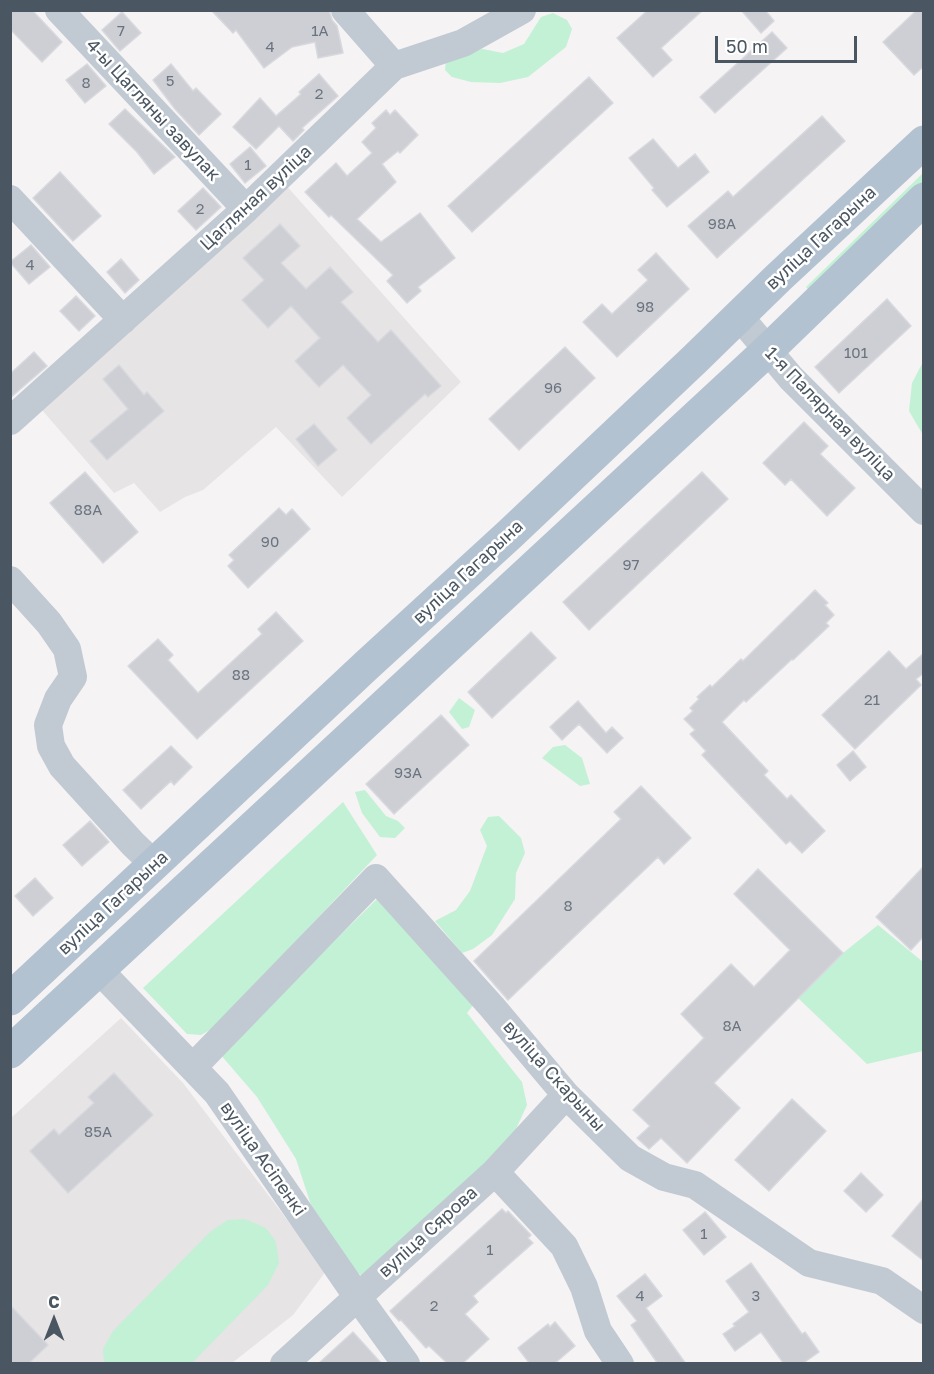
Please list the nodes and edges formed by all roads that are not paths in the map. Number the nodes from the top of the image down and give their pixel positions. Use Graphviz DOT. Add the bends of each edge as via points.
graph roads {
  1 [pos="59,10"];
  2 [pos="345,10"];
  3 [pos="522,10"];
  4 [pos="394,66"];
  5 [pos="924,142"];
  6 [pos="10,199"];
  7 [pos="924,199"];
  8 [pos="246,209"];
  9 [pos="739,316"];
  10 [pos="123,320"];
  11 [pos="768,350"];
  12 [pos="10,421"];
  13 [pos="924,511"];
  14 [pos="10,580"];
  15 [pos="331,701"];
  16 [pos="359,731"];
  17 [pos="155,865"];
  18 [pos="99,970"];
  19 [pos="10,999"];
  20 [pos="10,1052"];
  21 [pos="194,1066"];
  22 [pos="566,1095"];
  23 [pos="495,1172"];
  24 [pos="357,1296"];
  25 [pos="924,1310"];
  26 [pos="284,1364"];
  27 [pos="406,1364"];
  28 [pos="620,1364"];
  1 -- 8 [label="street, 4-ы Цагляны завулак"];
  2 -- 4 [label="street"];
  3 -- 4 [label="street, Цагляная вуліца" via="463,43"];
  4 -- 8 [label="street, Цагляная вуліца"];
  5 -- 9 [label="main road, вуліца Гагарына"];
  6 -- 10 [label="street"];
  7 -- 11 [label="main road"];
  8 -- 10 [label="street, Цагляная вуліца"];
  9 -- 11 [label="street, 1-я Палярная вуліца"];
  9 -- 15 [label="main road, вуліца Гагарына"];
  10 -- 12 [label="street, Цагляная вуліца"];
  11 -- 13 [label="street, 1-я Палярная вуліца"];
  11 -- 16 [label="main road"];
  14 -- 17 [label="street" via="67,649 73,677 58,699 48,725 51,746 62,766"];
  15 -- 16 [label="main road"];
  15 -- 17 [label="main road, вуліца Гагарына"];
  16 -- 18 [label="main road"];
  17 -- 19 [label="main road, вуліца Гагарына"];
  18 -- 20 [label="main road"];
  18 -- 21 [label="street, вуліца Асіпенкі"];
  21 -- 22 [label="street, вуліца Скарыны" via="376,878"];
  21 -- 24 [label="street, вуліца Асіпенкі" via="218,1093"];
  22 -- 23 [label="street, вуліца Сярова"];
  22 -- 25 [label="street, вуліца Скарыны" via="630,1158 664,1177 695,1185 809,1263 882,1281"];
  23 -- 24 [label="street, вуліца Сярова"];
  23 -- 28 [label="street" via="564,1246 584,1287 597,1331"];
  24 -- 26 [label="street, вуліца Сярова"];
  24 -- 27 [label="street, вуліца Асіпенкі"];
}
